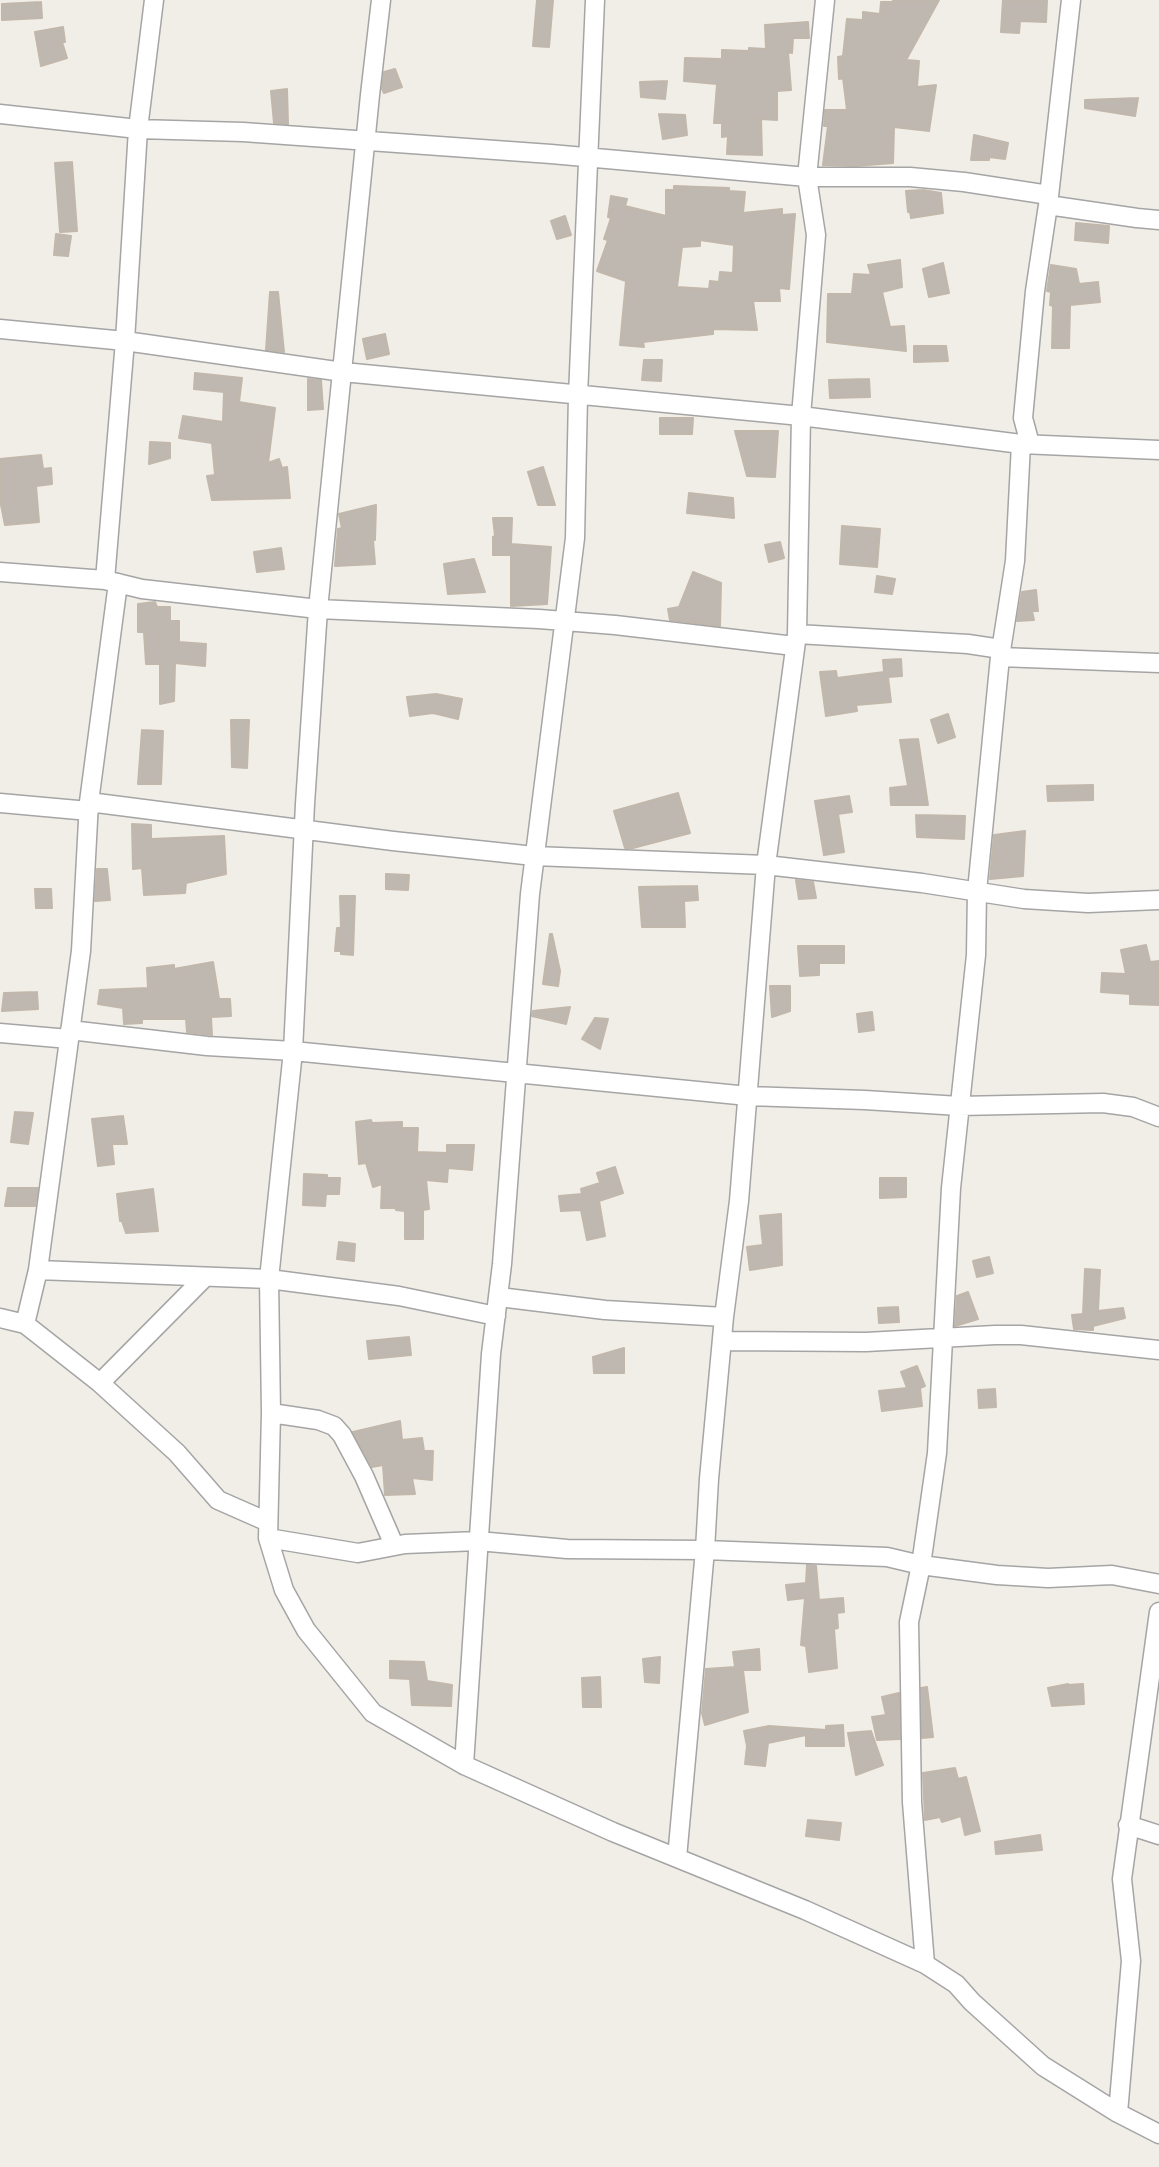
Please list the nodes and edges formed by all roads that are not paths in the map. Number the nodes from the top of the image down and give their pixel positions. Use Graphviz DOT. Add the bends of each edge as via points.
graph roads {
  1 [pos="154,0"];
  2 [pos="382,0"];
  3 [pos="595,0"];
  4 [pos="825,0"];
  5 [pos="1072,0"];
  6 [pos="0,114"];
  7 [pos="138,128"];
  8 [pos="365,143"];
  9 [pos="589,159"];
  10 [pos="807,177"];
  11 [pos="1049,200"];
  12 [pos="1159,219"];
  13 [pos="0,329"];
  14 [pos="125,341"];
  15 [pos="343,372"];
  16 [pos="578,396"];
  17 [pos="801,416"];
  18 [pos="1026,444"];
  19 [pos="1159,450"];
  20 [pos="0,572"];
  21 [pos="111,582"];
  22 [pos="318,609"];
  23 [pos="564,621"];
  24 [pos="795,640"];
  25 [pos="1001,653"];
  26 [pos="1159,663"];
  27 [pos="0,803"];
  28 [pos="89,806"];
  29 [pos="305,830"];
  30 [pos="534,856"];
  31 [pos="766,865"];
  32 [pos="977,891"];
  33 [pos="1159,900"];
  34 [pos="0,1033"];
  35 [pos="70,1034"];
  36 [pos="293,1051"];
  37 [pos="518,1073"];
  38 [pos="748,1096"];
  39 [pos="959,1106"];
  40 [pos="1159,1116"];
  41 [pos="38,1270"];
  42 [pos="205,1277"];
  43 [pos="269,1279"];
  44 [pos="499,1297"];
  45 [pos="496,1316"];
  46 [pos="724,1317"];
  47 [pos="0,1318"];
  48 [pos="25,1324"];
  49 [pos="943,1338"];
  50 [pos="723,1341"];
  51 [pos="1159,1350"];
  52 [pos="100,1383"];
  53 [pos="271,1413"];
  54 [pos="268,1530"];
  55 [pos="478,1541"];
  56 [pos="394,1545"];
  57 [pos="705,1550"];
  58 [pos="921,1564"];
  59 [pos="1159,1584"];
  60 [pos="1159,1612"];
  61 [pos="464,1765"];
  62 [pos="1128,1825"];
  63 [pos="1159,1835"];
  64 [pos="677,1858"];
  65 [pos="925,1964"];
  66 [pos="1118,2113"];
  67 [pos="1159,2134"];
  1 -- 7 [label="street"];
  2 -- 8 [label="street"];
  3 -- 9 [label="street"];
  4 -- 10 [label="street"];
  5 -- 11 [label="street"];
  6 -- 7 [label="street"];
  7 -- 8 [label="street"];
  7 -- 14 [label="street"];
  8 -- 9 [label="street"];
  8 -- 15 [label="street"];
  9 -- 10 [label="street"];
  9 -- 16 [label="street"];
  10 -- 11 [label="street" via="964,181"];
  10 -- 17 [label="street" via="816,235"];
  11 -- 12 [label="street"];
  11 -- 18 [label="street" via="1023,418"];
  13 -- 14 [label="street"];
  14 -- 15 [label="street"];
  14 -- 21 [label="street"];
  15 -- 16 [label="street"];
  15 -- 22 [label="street"];
  16 -- 17 [label="street"];
  16 -- 23 [label="street" via="575,538"];
  17 -- 18 [label="street"];
  17 -- 24 [label="street"];
  18 -- 19 [label="street"];
  18 -- 25 [label="street"];
  20 -- 21 [label="street"];
  21 -- 22 [label="street"];
  21 -- 28 [label="street"];
  22 -- 23 [label="street"];
  22 -- 29 [label="street"];
  23 -- 24 [label="street"];
  23 -- 30 [label="street"];
  24 -- 25 [label="street" via="968,645"];
  24 -- 31 [label="street"];
  25 -- 26 [label="street"];
  25 -- 32 [label="street"];
  27 -- 28 [label="street"];
  28 -- 29 [label="street"];
  28 -- 35 [label="street" via="81,951"];
  29 -- 30 [label="street"];
  29 -- 36 [label="street"];
  30 -- 31 [label="street"];
  30 -- 37 [label="street"];
  31 -- 32 [label="street"];
  31 -- 38 [label="street"];
  32 -- 33 [label="street" via="1024,900"];
  32 -- 39 [label="street" via="976,955"];
  34 -- 35 [label="street"];
  35 -- 36 [label="street"];
  35 -- 41 [label="street"];
  36 -- 37 [label="street"];
  36 -- 43 [label="street"];
  37 -- 38 [label="street"];
  37 -- 44 [label="street"];
  38 -- 39 [label="street"];
  38 -- 46 [label="street"];
  39 -- 40 [label="street" via="1102,1104"];
  39 -- 49 [label="street"];
  41 -- 42 [label="street"];
  41 -- 48 [label="street"];
  42 -- 43 [label="street"];
  42 -- 52 [label="street"];
  43 -- 45 [label="street" via="400,1296"];
  43 -- 53 [label="street"];
  44 -- 45 [label="street"];
  44 -- 46 [label="street" via="605,1310"];
  45 -- 55 [label="street"];
  46 -- 50 [label="street"];
  47 -- 48 [label="street"];
  48 -- 52 [label="street"];
  49 -- 50 [label="street"];
  49 -- 51 [label="street" via="1021,1335"];
  49 -- 58 [label="street" via="937,1453"];
  50 -- 57 [label="street"];
  52 -- 54 [label="street" via="177,1453 218,1500"];
  53 -- 54 [label="street"];
  53 -- 56 [label="street" via="334,1426 365,1476"];
  54 -- 56 [label="street" via="358,1552"];
  54 -- 61 [label="street" via="284,1590 306,1630 373,1713"];
  55 -- 56 [label="street"];
  55 -- 57 [label="street" via="567,1549"];
  55 -- 61 [label="street"];
  57 -- 58 [label="street" via="887,1557"];
  57 -- 64 [label="street"];
  58 -- 59 [label="street" via="1035,1578 1121,1576"];
  58 -- 65 [label="street" via="909,1622 912,1802"];
  60 -- 62 [label="street"];
  61 -- 64 [label="street"];
  62 -- 63 [label="street"];
  62 -- 66 [label="street" via="1122,1879 1131,1961"];
  64 -- 65 [label="street"];
  65 -- 66 [label="street" via="956,1983 1043,2066"];
  66 -- 67 [label="street"];
}
